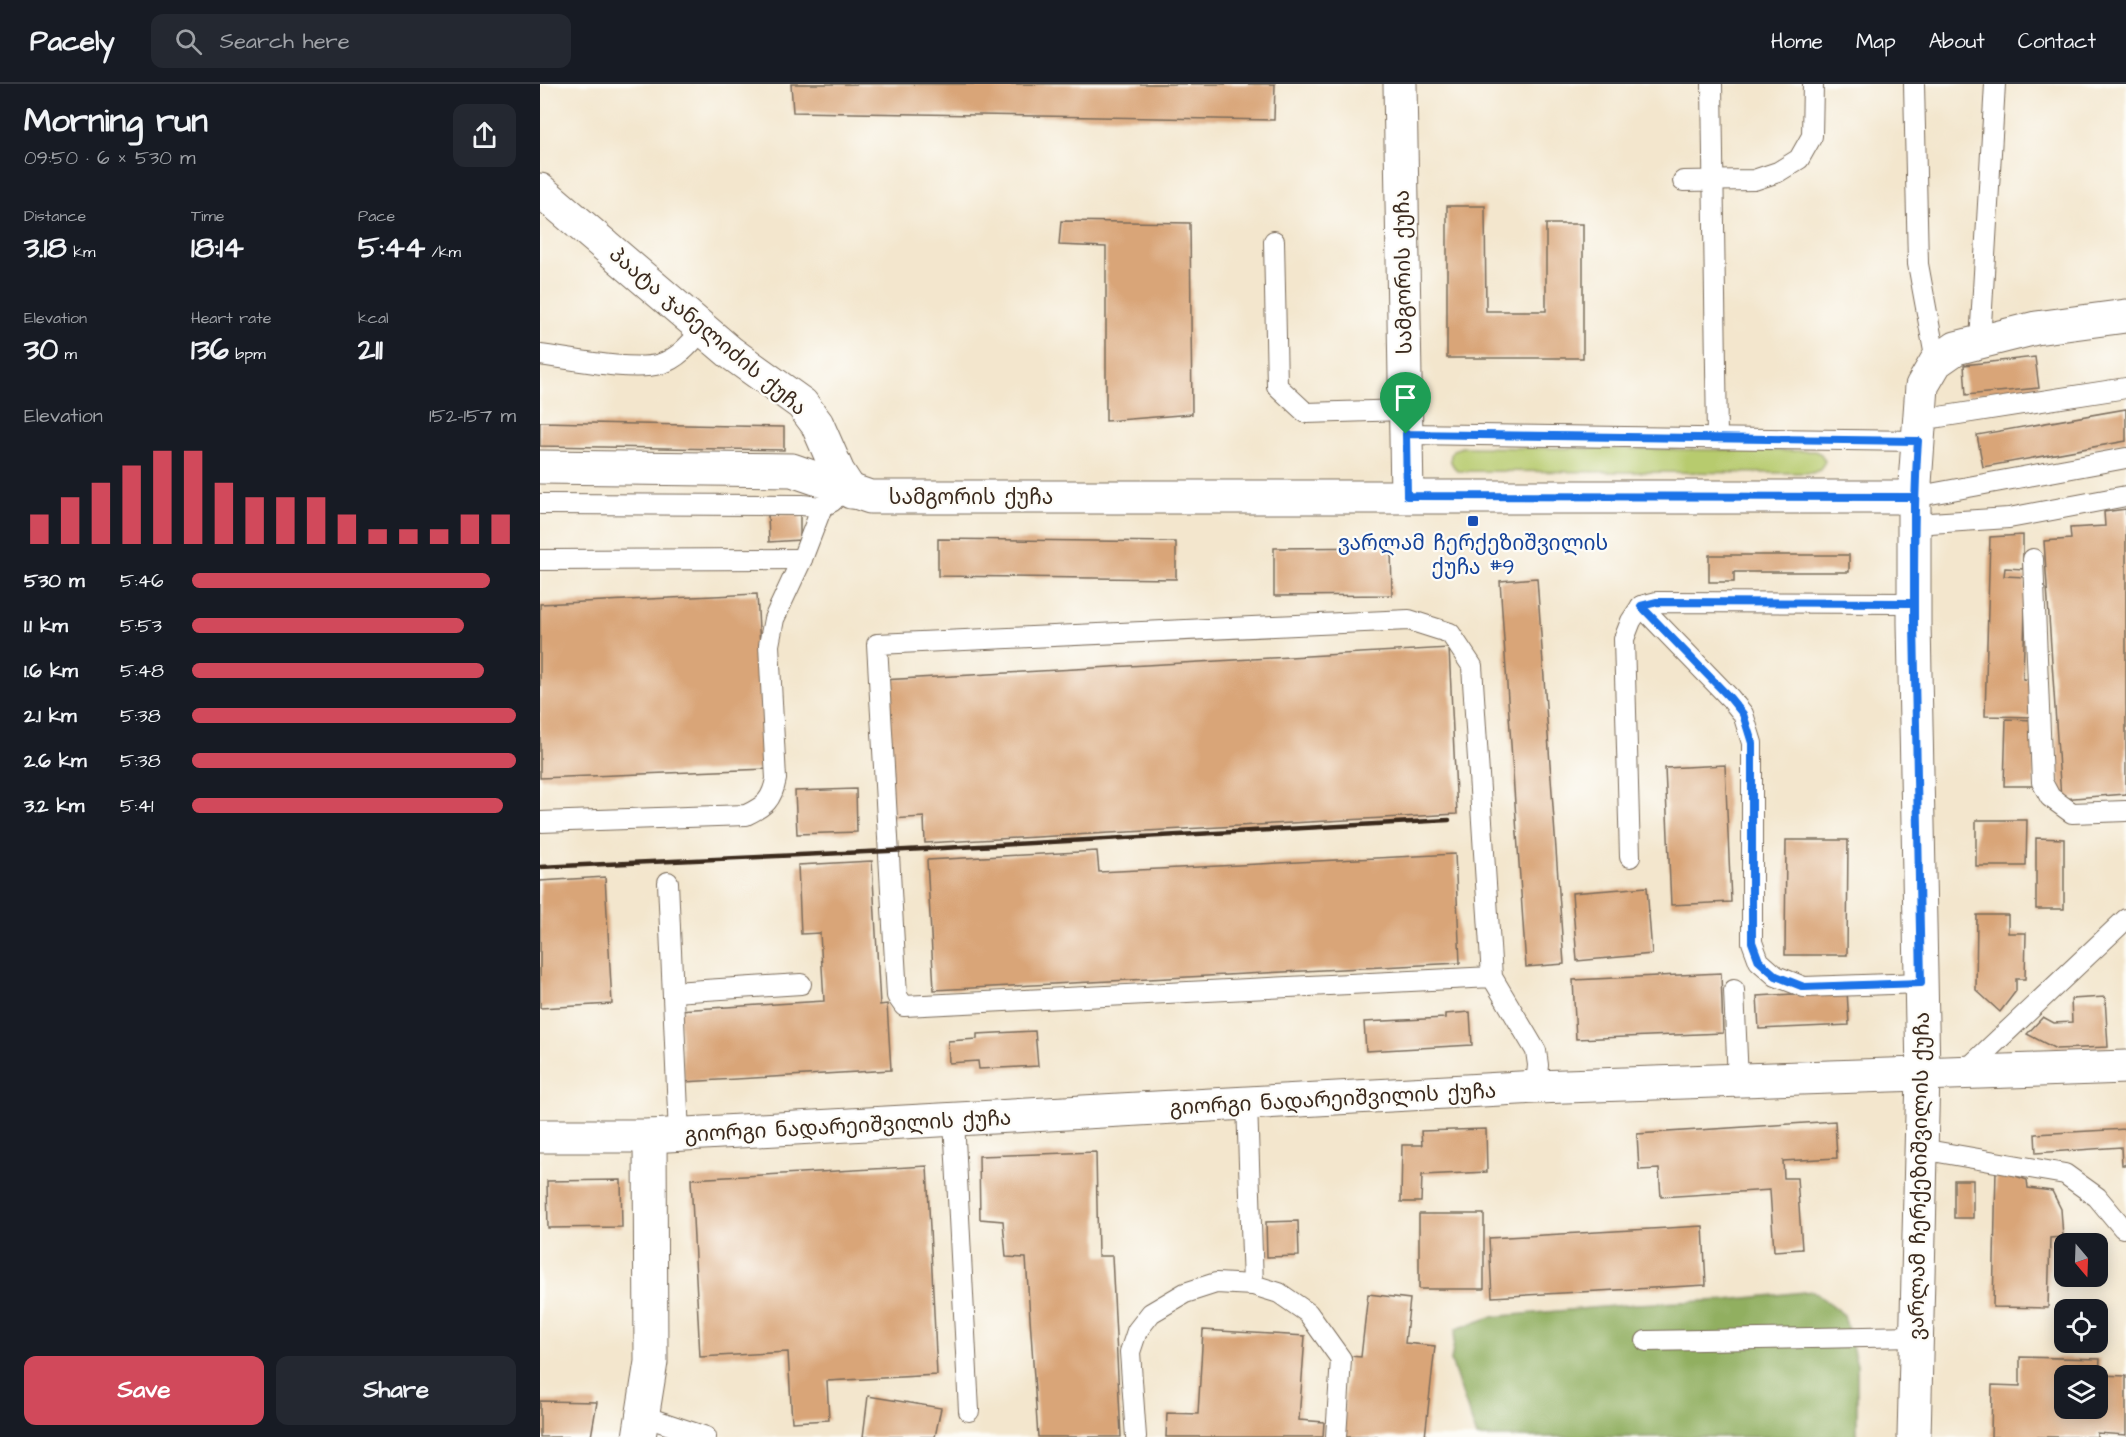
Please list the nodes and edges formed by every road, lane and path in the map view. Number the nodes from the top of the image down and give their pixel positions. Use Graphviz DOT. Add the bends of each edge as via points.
graph roads {
  1 [pos="1400,84"];
  2 [pos="1712,84"];
  3 [pos="1813,84"];
  4 [pos="1914,84"];
  5 [pos="1995,84"];
  6 [pos="1683,181"];
  7 [pos="1713,181"];
  8 [pos="540,190"];
  9 [pos="1274,241"];
  10 [pos="2126,316"];
  11 [pos="703,329"];
  12 [pos="1980,342"];
  13 [pos="540,355"];
  14 [pos="1936,362"];
  15 [pos="2126,388"];
  16 [pos="1405,422"];
  17 [pos="1919,430"];
  18 [pos="1717,438"];
  19 [pos="2126,458"];
  20 [pos="540,467"];
  21 [pos="851,492"];
  22 [pos="1407,496"];
  23 [pos="2126,496"];
  24 [pos="540,504"];
  25 [pos="822,507"];
  26 [pos="1914,511"];
  27 [pos="802,559"];
  28 [pos="2033,559"];
  29 [pos="540,560"];
  30 [pos="1914,603"];
  31 [pos="1641,606"];
  32 [pos="2126,811"];
  33 [pos="540,822"];
  34 [pos="1630,857"];
  35 [pos="668,882"];
  36 [pos="2126,919"];
  37 [pos="1492,977"];
  38 [pos="1921,983"];
  39 [pos="801,984"];
  40 [pos="1734,990"];
  41 [pos="673,992"];
  42 [pos="2126,1068"];
  43 [pos="1963,1073"];
  44 [pos="1923,1074"];
  45 [pos="1738,1080"];
  46 [pos="1536,1087"];
  47 [pos="1247,1103"];
  48 [pos="954,1120"];
  49 [pos="540,1136"];
  50 [pos="665,1136"];
  51 [pos="1921,1149"];
  52 [pos="2123,1228"];
  53 [pos="1253,1285"];
  54 [pos="1917,1336"];
  55 [pos="1646,1341"];
  56 [pos="969,1411"];
  57 [pos="641,1426"];
  58 [pos="705,1437"];
  59 [pos="1136,1437"];
  60 [pos="1336,1437"];
  61 [pos="1914,1437"];
  1 -- 16 [label="street, სამგორის ქუჩა"];
  2 -- 7 [label="lane"];
  3 -- 7 [label="lane" via="1812,136 1799,159 1754,180"];
  4 -- 14 [label="lane" via="1918,264"];
  5 -- 12 [label="lane"];
  6 -- 7 [label="lane"];
  7 -- 18 [label="lane"];
  8 -- 11 [label="street, პაატა ჯანელიძის ქუჩა"];
  9 -- 16 [label="lane" via="1277,386 1306,413"];
  10 -- 12 [label="street" via="2036,328"];
  11 -- 13 [label="lane" via="684,351 662,364 640,368"];
  11 -- 21 [label="street, პაატა ჯანელიძის ქუჩა" via="802,404 817,424"];
  12 -- 14 [label="street" via="1956,348"];
  14 -- 17 [label="street, ვარლამ ჩერქეზიშვილის ქუჩა" via="1922,386"];
  15 -- 17 [label="lane"];
  16 -- 18 [label="lane"];
  16 -- 22 [label="street, სამგორის ქუჩა"];
  17 -- 18 [label="lane"];
  17 -- 26 [label="street, ვარლამ ჩერქეზიშვილის ქუჩა"];
  19 -- 26 [label="lane"];
  20 -- 21 [label="street, სამგორის ქუჩა" via="792,470"];
  21 -- 22 [label="street, სამგორის ქუჩა" via="870,497"];
  21 -- 25 [label="lane"];
  22 -- 26 [label="street, სამგორის ქუჩა"];
  23 -- 26 [label="lane" via="2009,518"];
  24 -- 25 [label="lane"];
  25 -- 27 [label="lane"];
  26 -- 30 [label="street, ვარლამ ჩერქეზიშვილის ქუჩა"];
  27 -- 29 [label="lane"];
  27 -- 33 [label="lane" via="774,619 769,645 776,779 773,793 762,807 746,815"];
  28 -- 32 [label="lane" via="2042,782 2050,797 2072,813"];
  30 -- 31 [label="lane" via="1657,602"];
  30 -- 38 [label="street, ვარლამ ჩერქეზიშვილის ქუჩა"];
  31 -- 34 [label="lane" via="1624,639"];
  31 -- 38 [label="lane" via="1743,714 1752,743 1752,942 1759,961 1776,976 1804,987"];
  35 -- 41 [label="lane"];
  36 -- 43 [label="lane"];
  37 -- 37 [label="lane" via="904,1006 897,996 877,644 1409,620 1450,633 1472,666"];
  37 -- 46 [label="lane" via="1536,1051"];
  38 -- 44 [label="street, ვარლამ ჩერქეზიშვილის ქუჩა"];
  39 -- 41 [label="lane"];
  40 -- 45 [label="lane"];
  41 -- 50 [label="lane"];
  42 -- 43 [label="street, გიორგი ნადარეიშვილის ქუჩა"];
  43 -- 44 [label="street, გიორგი ნადარეიშვილის ქუჩა"];
  44 -- 45 [label="street, გიორგი ნადარეიშვილის ქუჩა"];
  44 -- 51 [label="street, ვარლამ ჩერქეზიშვილის ქუჩა"];
  45 -- 46 [label="street, გიორგი ნადარეიშვილის ქუჩა"];
  46 -- 47 [label="street, გიორგი ნადარეიშვილის ქუჩა"];
  47 -- 48 [label="street, გიორგი ნადარეიშვილის ქუჩა"];
  47 -- 53 [label="lane"];
  48 -- 50 [label="street, გიორგი ნადარეიშვილის ქუჩა"];
  48 -- 56 [label="lane"];
  49 -- 50 [label="street, გიორგი ნადარეიშვილის ქუჩა"];
  50 -- 57 [label="street" via="651,1362"];
  51 -- 52 [label="lane" via="2065,1174 2097,1197"];
  51 -- 54 [label="street, ვარლამ ჩერქეზიშვილის ქუჩა"];
  53 -- 59 [label="lane" via="1216,1282 1185,1293 1151,1312 1137,1331 1130,1352"];
  53 -- 60 [label="lane" via="1279,1293 1308,1313 1341,1359"];
  54 -- 55 [label="lane"];
  54 -- 61 [label="street, ვარლამ ჩერქეზიშვილის ქუჩა"];
  57 -- 58 [label="lane"];
}
